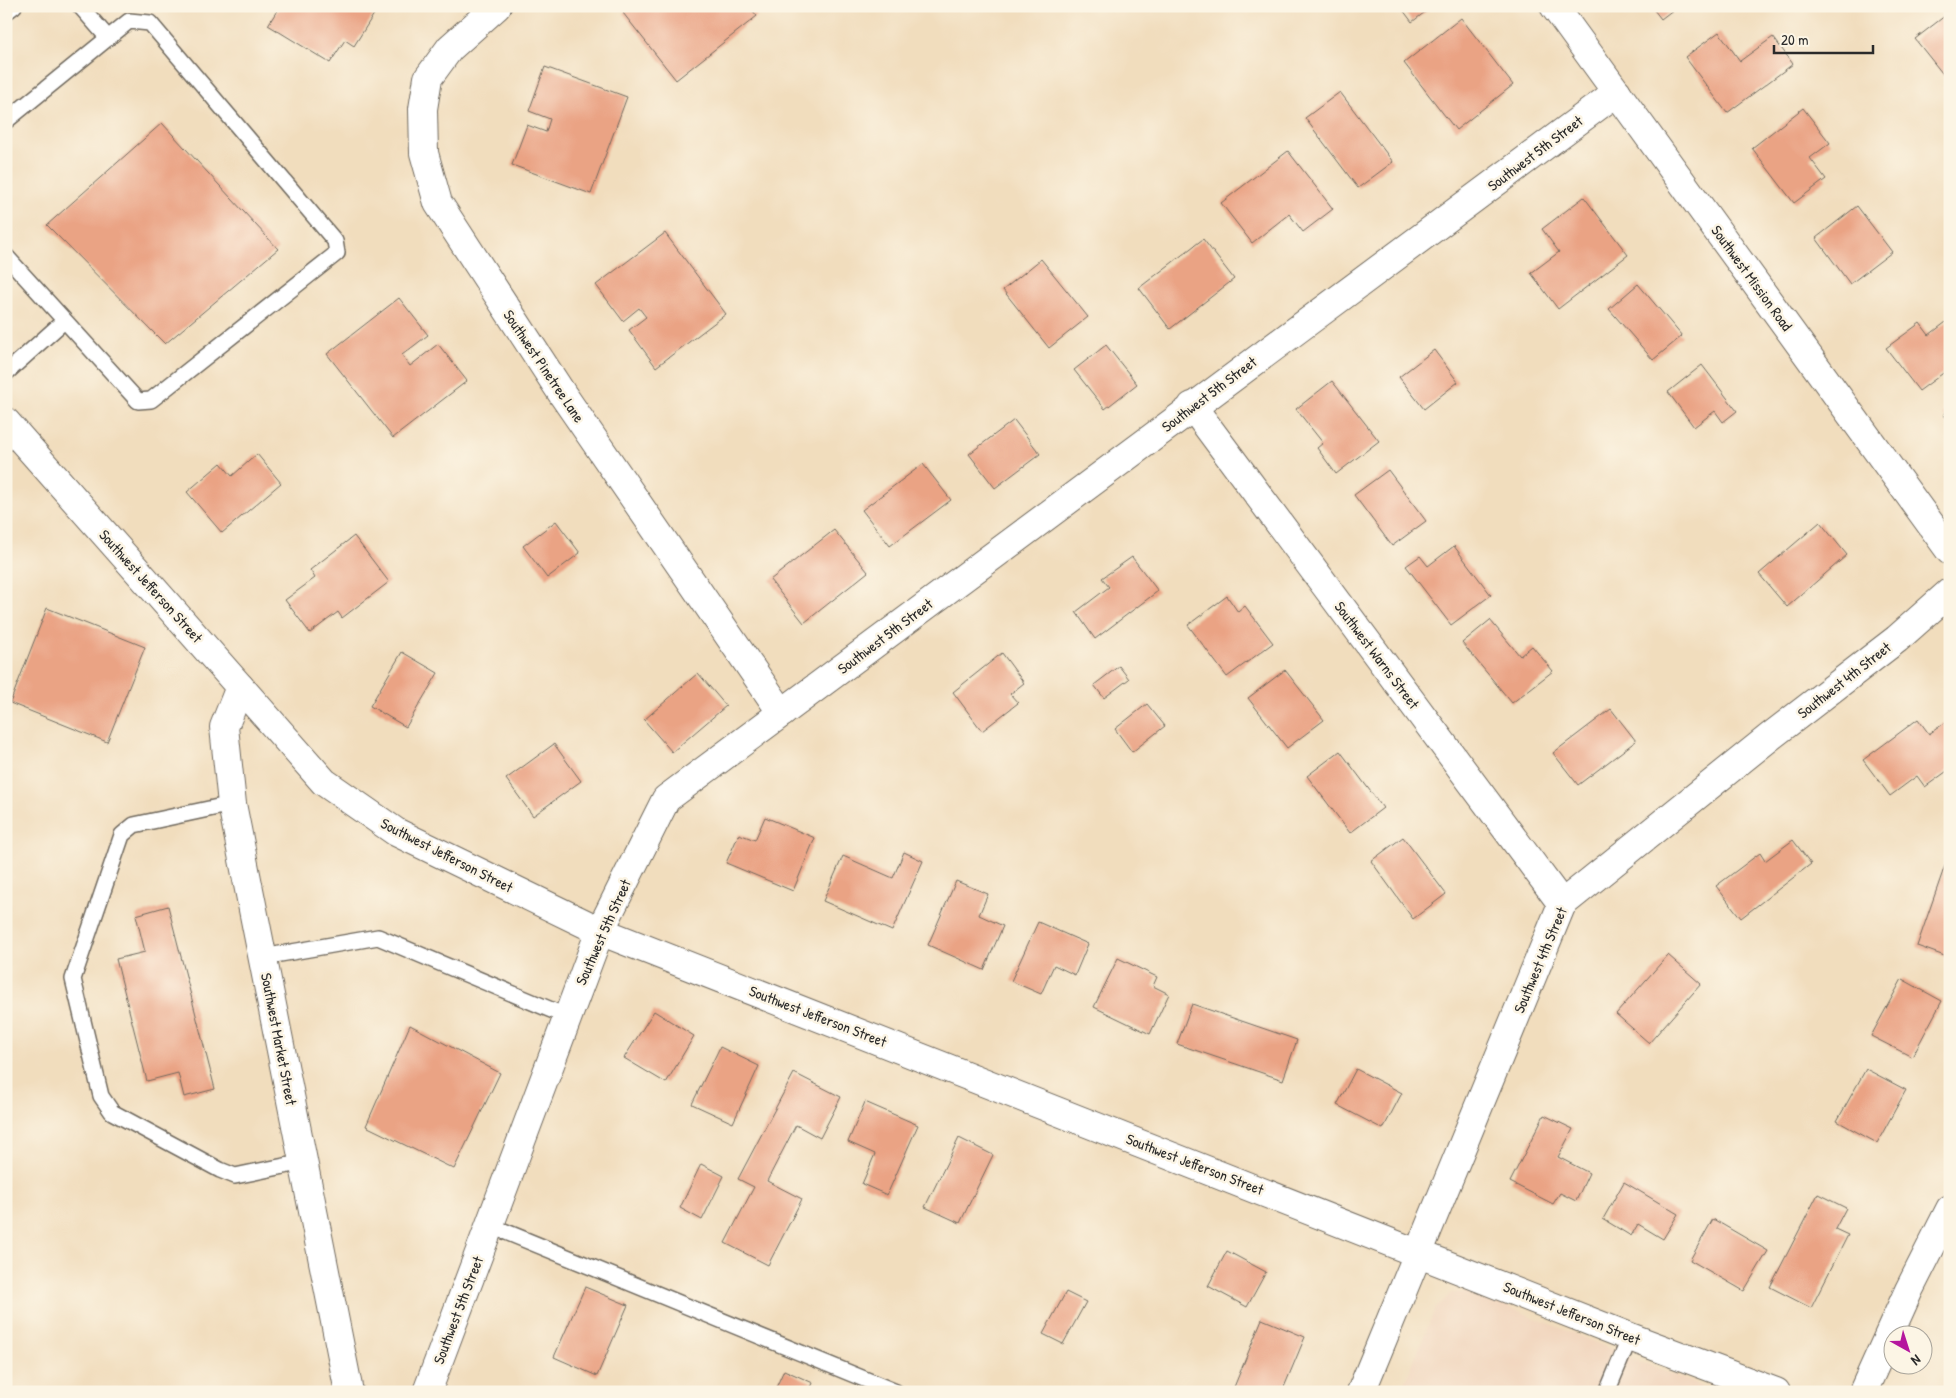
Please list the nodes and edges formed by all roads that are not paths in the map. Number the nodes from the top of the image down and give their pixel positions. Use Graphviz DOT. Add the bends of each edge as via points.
graph roads {
  1 [pos="14,6"];
  2 [pos="80,6"];
  3 [pos="498,6"];
  4 [pos="1554,6"];
  5 [pos="6,12"];
  6 [pos="108,38"];
  7 [pos="1617,92"];
  8 [pos="6,121"];
  9 [pos="6,256"];
  10 [pos="64,322"];
  11 [pos="6,373"];
  12 [pos="1192,406"];
  13 [pos="6,422"];
  14 [pos="1950,550"];
  15 [pos="1950,592"];
  16 [pos="240,687"];
  17 [pos="782,713"];
  18 [pos="232,804"];
  19 [pos="1562,904"];
  20 [pos="600,931"];
  21 [pos="263,957"];
  22 [pos="568,1017"];
  23 [pos="304,1162"];
  24 [pos="1950,1209"];
  25 [pos="489,1225"];
  26 [pos="1419,1252"];
  27 [pos="1630,1337"];
  28 [pos="349,1392"];
  29 [pos="427,1392"];
  30 [pos="896,1392"];
  31 [pos="1361,1392"];
  32 [pos="1607,1392"];
  33 [pos="1776,1392"];
  34 [pos="1863,1392"];
  1 -- 5 [label="lane"];
  2 -- 6 [label="lane"];
  3 -- 17 [label="street, Southwest Pinetree Lane" via="450,48 428,78 423,109 424,153 438,203 563,395"];
  4 -- 7 [label="street, Southwest Mission Road"];
  6 -- 8 [label="lane"];
  6 -- 10 [label="lane" via="129,22 150,23 335,241 337,254 151,400 138,401"];
  7 -- 12 [label="street, Southwest 5th Street"];
  7 -- 14 [label="street, Southwest Mission Road"];
  9 -- 10 [label="lane"];
  10 -- 11 [label="lane"];
  12 -- 17 [label="street, Southwest 5th Street"];
  12 -- 19 [label="street, Southwest Warns Street"];
  13 -- 16 [label="street, Southwest Jefferson Street"];
  15 -- 19 [label="street, Southwest 4th Street" via="1898,639"];
  16 -- 18 [label="street, Southwest Market Street" via="224,727"];
  16 -- 20 [label="street, Southwest Jefferson Street" via="324,782 388,826"];
  17 -- 20 [label="street, Southwest 5th Street" via="666,799"];
  18 -- 21 [label="street, Southwest Market Street"];
  18 -- 23 [label="lane" via="134,825 122,835 73,979 100,1096 112,1112 235,1176"];
  19 -- 26 [label="street, Southwest 4th Street"];
  20 -- 22 [label="street, Southwest 5th Street"];
  20 -- 26 [label="street, Southwest Jefferson Street"];
  21 -- 22 [label="lane" via="378,937"];
  21 -- 23 [label="street, Southwest Market Street"];
  22 -- 25 [label="street, Southwest 5th Street"];
  23 -- 28 [label="street, Southwest Market Street"];
  24 -- 34 [label="street"];
  25 -- 29 [label="street, Southwest 5th Street"];
  25 -- 30 [label="lane"];
  26 -- 27 [label="street, Southwest Jefferson Street"];
  26 -- 31 [label="street, Southwest 4th Street"];
  27 -- 32 [label="lane"];
  27 -- 33 [label="street, Southwest Jefferson Street"];
}
